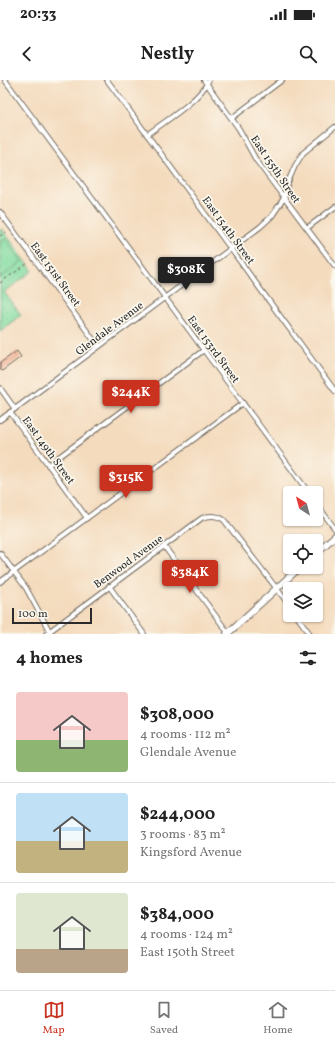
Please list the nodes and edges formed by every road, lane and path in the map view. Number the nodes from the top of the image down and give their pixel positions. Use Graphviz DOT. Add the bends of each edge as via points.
graph roads {
  1 [pos="5,80"];
  2 [pos="107,80"];
  3 [pos="282,80"];
  4 [pos="206,81"];
  5 [pos="232,118"];
  6 [pos="335,127"];
  7 [pos="147,135"];
  8 [pos="284,198"];
  9 [pos="335,207"];
  10 [pos="0,212"];
  11 [pos="306,228"];
  12 [pos="6,232"];
  13 [pos="0,236"];
  14 [pos="231,248"];
  15 [pos="28,263"];
  16 [pos="335,266"];
  17 [pos="0,284"];
  18 [pos="165,297"];
  19 [pos="98,346"];
  20 [pos="204,350"];
  21 [pos="0,388"];
  22 [pos="335,391"];
  23 [pos="243,403"];
  24 [pos="15,408"];
  25 [pos="10,412"];
  26 [pos="0,420"];
  27 [pos="48,465"];
  28 [pos="304,486"];
  29 [pos="323,513"];
  30 [pos="87,518"];
  31 [pos="335,529"];
  32 [pos="335,536"];
  33 [pos="164,546"];
  34 [pos="323,547"];
  35 [pos="0,553"];
  36 [pos="14,572"];
  37 [pos="292,574"];
  38 [pos="0,582"];
  39 [pos="108,586"];
  40 [pos="276,588"];
  41 [pos="283,597"];
  42 [pos="301,622"];
  43 [pos="49,633"];
  44 [pos="144,634"];
  45 [pos="228,634"];
  46 [pos="310,634"];
  1 -- 18 [label="street, East 153rd Street"];
  2 -- 7 [label="street, East 154th Street"];
  3 -- 5 [label="street"];
  4 -- 5 [label="street, East 155th Street"];
  4 -- 7 [label="street" via="191,102"];
  5 -- 8 [label="street, East 155th Street" via="256,160"];
  6 -- 8 [label="street, Glendale Avenue" via="303,153 288,182"];
  7 -- 14 [label="street, East 154th Street"];
  8 -- 11 [label="street, East 155th Street"];
  8 -- 14 [label="street, Glendale Avenue" via="272,216"];
  9 -- 11 [label="street"];
  10 -- 19 [label="street, East 151st Street"];
  11 -- 16 [label="street, East 155th Street"];
  12 -- 13 [label="path"];
  14 -- 18 [label="street, Glendale Avenue"];
  14 -- 22 [label="street, East 154th Street"];
  15 -- 17 [label="path"];
  18 -- 19 [label="street, Glendale Avenue"];
  18 -- 20 [label="street, East 153rd Street"];
  19 -- 24 [label="street, Glendale Avenue"];
  20 -- 23 [label="street, East 153rd Street"];
  20 -- 27 [label="street"];
  21 -- 24 [label="street, East 149th Street"];
  23 -- 28 [label="street, East 153rd Street"];
  23 -- 30 [label="street"];
  24 -- 25 [label="street, Glendale Avenue"];
  25 -- 26 [label="street, Glendale Avenue"];
  25 -- 27 [label="street, East 149th Street"];
  27 -- 30 [label="street, East 149th Street"];
  29 -- 31 [label="street"];
  30 -- 36 [label="street"];
  32 -- 34 [label="main road"];
  33 -- 39 [label="street, Benwood Avenue"];
  33 -- 40 [label="street, Benwood Avenue" via="202,518 220,517"];
  33 -- 45 [label="street"];
  35 -- 36 [label="street"];
  36 -- 38 [label="street"];
  36 -- 43 [label="street" via="26,588"];
  37 -- 40 [label="main road"];
  39 -- 43 [label="street, Benwood Avenue"];
  39 -- 44 [label="street"];
  40 -- 41 [label="street"];
  40 -- 45 [label="main road"];
  42 -- 46 [label="street"];
}
